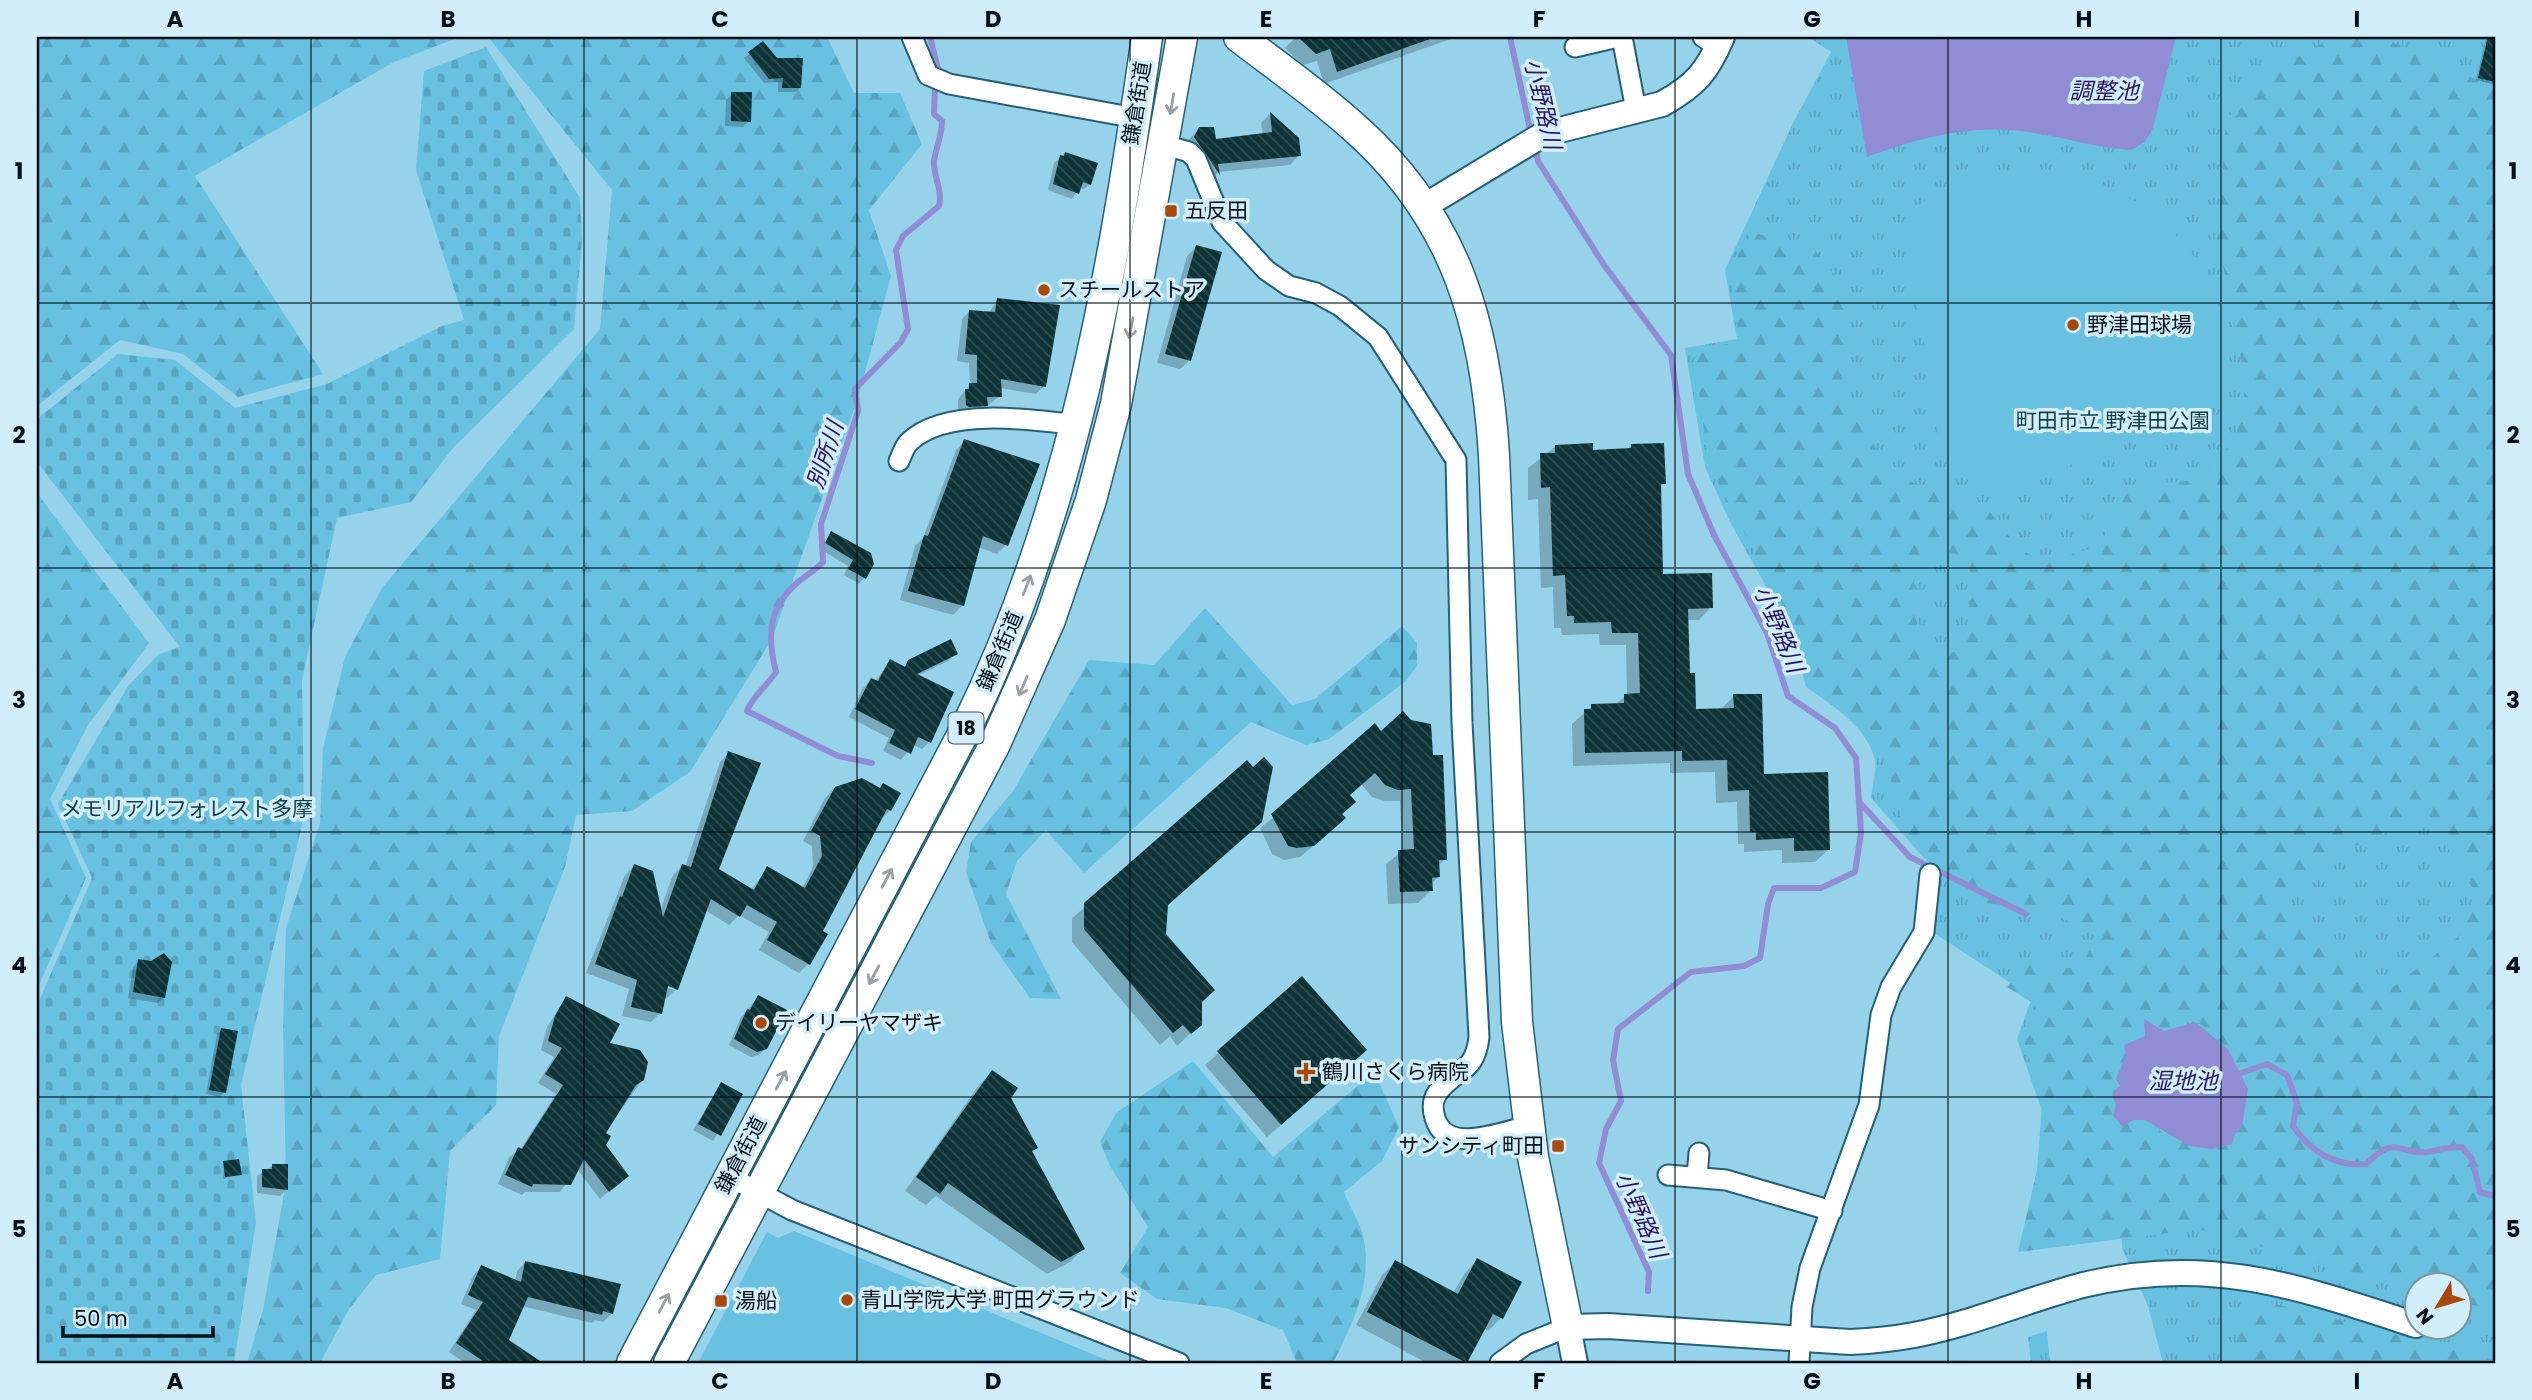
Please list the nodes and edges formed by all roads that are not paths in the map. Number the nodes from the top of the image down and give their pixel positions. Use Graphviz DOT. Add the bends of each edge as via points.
graph roads {
  1 [pos="912,37"];
  2 [pos="1147,37"];
  3 [pos="1182,37"];
  4 [pos="1239,37"];
  5 [pos="1620,37"];
  6 [pos="1714,40"];
  7 [pos="1575,47"];
  8 [pos="1636,110"];
  9 [pos="1136,118"];
  10 [pos="1165,145"];
  11 [pos="1423,207"];
  12 [pos="1077,425"];
  13 [pos="899,461"];
  14 [pos="1930,874"];
  15 [pos="1529,1126"];
  16 [pos="1699,1153"];
  17 [pos="1668,1175"];
  18 [pos="1698,1176"];
  19 [pos="730,1177"];
  20 [pos="759,1193"];
  21 [pos="1832,1211"];
  22 [pos="2402,1320"];
  23 [pos="1567,1327"];
  24 [pos="1800,1352"];
  25 [pos="632,1363"];
  26 [pos="669,1363"];
  27 [pos="1180,1363"];
  28 [pos="1500,1363"];
  29 [pos="1575,1363"];
  1 -- 9 [label="street" via="928,75 949,84"];
  2 -- 9 [label="main road, 鎌倉街道 / 18"];
  3 -- 10 [label="main road, 鎌倉街道 / 18, one-way"];
  4 -- 11 [label="main road" via="1358,130"];
  5 -- 7 [label="street"];
  5 -- 8 [label="street"];
  6 -- 8 [label="street" via="1710,64 1697,82 1662,104"];
  8 -- 11 [label="street" via="1544,134"];
  9 -- 12 [label="main road, 鎌倉街道 / 18"];
  10 -- 15 [label="street" via="1196,159 1222,222 1266,270 1289,286 1340,306 1378,337 1456,460 1462,723 1479,1037 1470,1066 1439,1091 1433,1111 1437,1123 1458,1139"];
  10 -- 20 [label="main road, 鎌倉街道 / 18, one-way" via="1106,449 1055,607 995,744"];
  11 -- 15 [label="main road" via="1457,266 1488,375 1511,927"];
  12 -- 13 [label="street" via="980,419 939,423 907,443"];
  19 -- 12 [label="main road, 鎌倉街道 / 18, one-way" via="986,687 1033,570"];
  14 -- 21 [label="street" via="1924,932 1891,987 1881,1015 1869,1105"];
  15 -- 23 [label="main road"];
  16 -- 18 [label="street"];
  17 -- 18 [label="street"];
  18 -- 21 [label="street"];
  19 -- 20 [label="street"];
  25 -- 19 [label="main road, 鎌倉街道 / 18, one-way"];
  20 -- 26 [label="main road, 鎌倉街道 / 18"];
  20 -- 27 [label="street"];
  21 -- 24 [label="street" via="1810,1268"];
  22 -- 24 [label="street" via="2246,1275 2139,1274 2083,1285 1914,1335"];
  23 -- 24 [label="street" via="1658,1329"];
  23 -- 28 [label="street" via="1534,1340"];
  23 -- 29 [label="street"];
}
